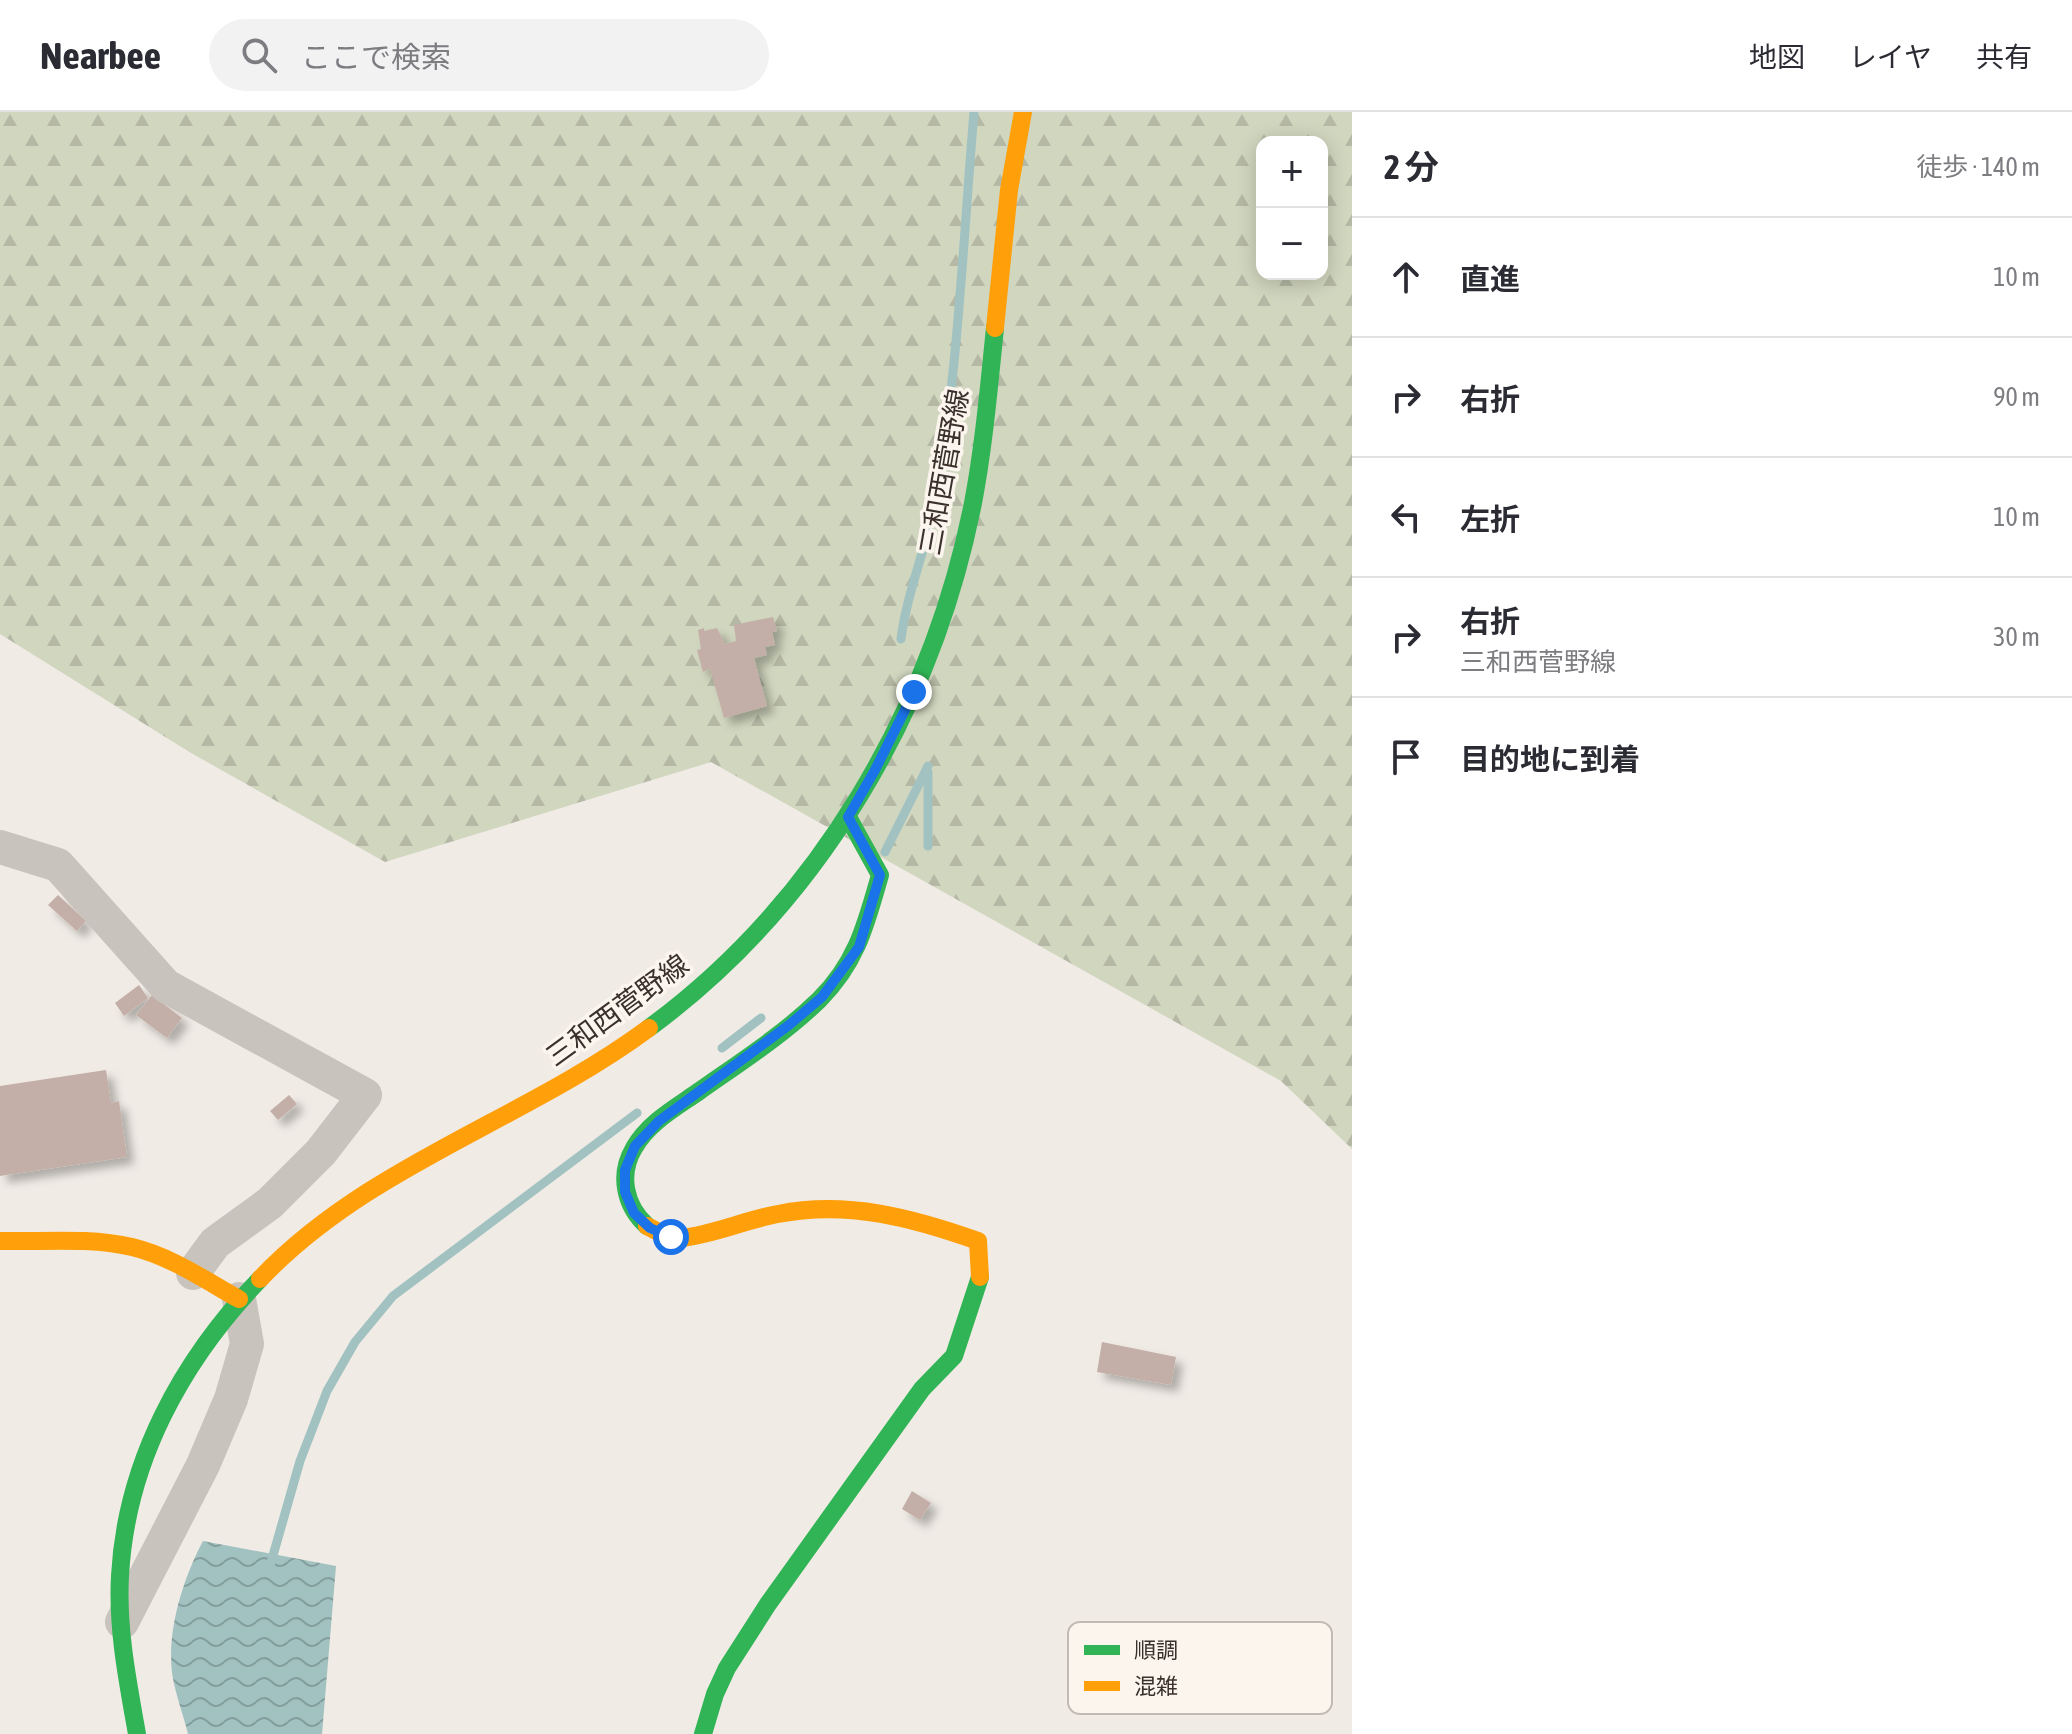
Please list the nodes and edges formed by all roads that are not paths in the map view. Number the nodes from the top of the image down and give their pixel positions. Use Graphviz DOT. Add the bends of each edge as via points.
graph roads {
  1 [pos="1023,112"];
  2 [pos="848,817"];
  3 [pos="0,847"];
  4 [pos="0,1241"];
  5 [pos="193,1273"];
  6 [pos="239,1299"];
  7 [pos="121,1623"];
  8 [pos="137,1734"];
  9 [pos="703,1734"];
  1 -- 2 [label="main road, 三和西菅野線" via="1008,195 978,471 948,602 914,692"];
  2 -- 6 [label="main road, 三和西菅野線" via="764,924 673,1011 567,1082 368,1191 320,1224"];
  2 -- 9 [label="main road" via="880,875 859,947 822,997 659,1121 635,1146 625,1170 625,1192 634,1213 671,1237 818,1207 917,1219 978,1241 981,1273 954,1356 922,1389 768,1604 727,1668"];
  3 -- 5 [label="street" via="58,865 166,986 365,1095 321,1152 270,1203 215,1243"];
  4 -- 5 [label="main road" via="132,1247"];
  5 -- 6 [label="main road"];
  6 -- 7 [label="street" via="247,1344 231,1399"];
  6 -- 7 [label="main road, 三和西菅野線" via="206,1340 164,1411 140,1466 120,1571"];
  7 -- 8 [label="main road, 三和西菅野線"];
}
